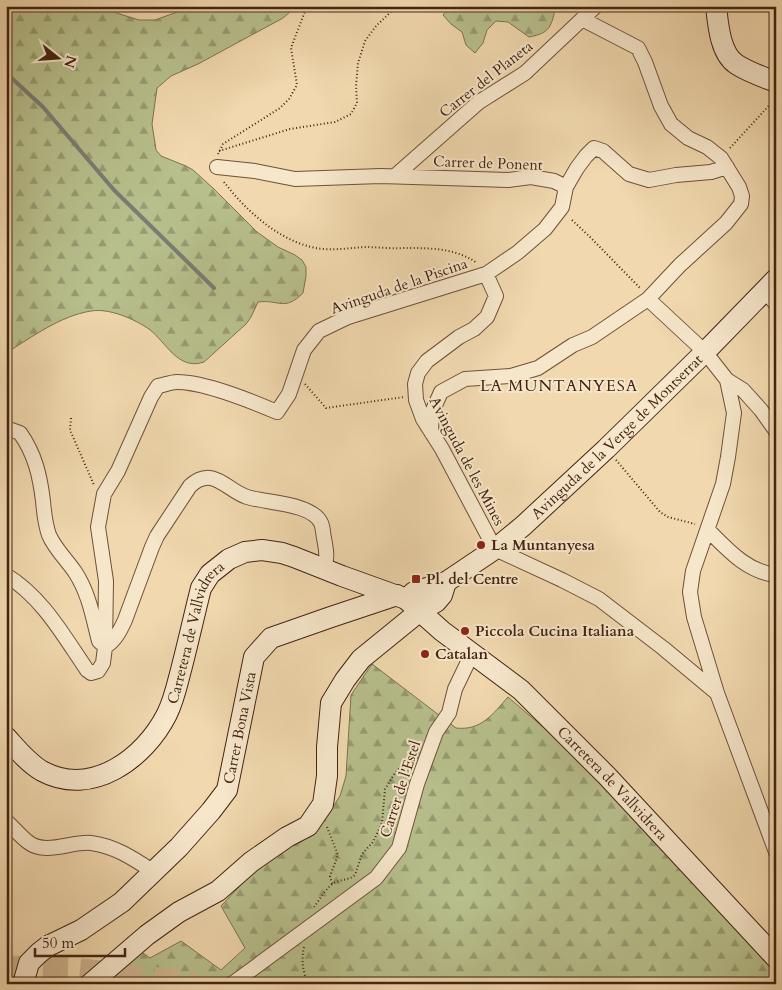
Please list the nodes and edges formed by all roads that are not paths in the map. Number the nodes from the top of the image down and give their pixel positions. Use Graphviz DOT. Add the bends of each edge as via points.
graph roads {
  1 [pos="596,6"];
  2 [pos="716,6"];
  3 [pos="582,19"];
  4 [pos="776,82"];
  5 [pos="724,162"];
  6 [pos="217,167"];
  7 [pos="395,176"];
  8 [pos="566,187"];
  9 [pos="486,274"];
  10 [pos="772,291"];
  11 [pos="648,299"];
  12 [pos="705,352"];
  13 [pos="727,380"];
  14 [pos="6,428"];
  15 [pos="776,431"];
  16 [pos="431,432"];
  17 [pos="708,530"];
  18 [pos="495,549"];
  19 [pos="324,568"];
  20 [pos="6,575"];
  21 [pos="776,575"];
  22 [pos="408,602"];
  23 [pos="105,647"];
  24 [pos="474,654"];
  25 [pos="717,693"];
  26 [pos="6,737"];
  27 [pos="6,821"];
  28 [pos="770,822"];
  29 [pos="776,852"];
  30 [pos="154,872"];
  31 [pos="776,958"];
  32 [pos="23,984"];
  33 [pos="90,984"];
  34 [pos="232,984"];
  1 -- 3 [label="street, Carrer del Planeta"];
  2 -- 4 [label="street" via="729,58"];
  3 -- 5 [label="street" via="638,48 670,124 688,138 708,146"];
  3 -- 7 [label="street, Carrer del Planeta" via="525,73 479,102"];
  5 -- 8 [label="street" via="710,172 649,180 629,174 603,151 594,148"];
  5 -- 11 [label="street" via="739,187 741,204 726,224"];
  6 -- 7 [label="street, Carrer de Ponent" via="295,178"];
  7 -- 8 [label="street, Carrer de Ponent" via="508,180 531,177"];
  8 -- 9 [label="street, Avinguda de la Piscina" via="562,207 545,229"];
  9 -- 16 [label="street, Avinguda de les Mines" via="496,296 487,316 428,361 418,373 416,400"];
  9 -- 23 [label="street, Avinguda de la Piscina" via="348,318 319,331 304,350 290,394 277,412 197,386 177,382 158,386 104,494 98,527 106,581"];
  10 -- 12 [label="street, Avinguda de la Verge de Montserrat"];
  11 -- 12 [label="street"];
  11 -- 16 [label="street" via="538,368 512,376 466,379 441,392 432,412"];
  12 -- 13 [label="street"];
  12 -- 18 [label="street, Avinguda de la Verge de Montserrat" via="538,513"];
  13 -- 15 [label="street" via="744,390"];
  13 -- 17 [label="street" via="733,404 732,429 723,484"];
  14 -- 23 [label="street" via="20,433 32,452 41,482 49,534 76,573 91,608 99,641"];
  16 -- 18 [label="street, Avinguda de les Mines"];
  17 -- 21 [label="street" via="741,562"];
  17 -- 25 [label="street" via="693,571 690,601"];
  18 -- 22 [label="street, Avinguda de la Verge de Montserrat" via="446,582 442,595 430,606"];
  18 -- 25 [label="street" via="599,599"];
  19 -- 22 [label="street, Carretera de Vallvidrera"];
  19 -- 23 [label="street" via="326,548 321,523 315,515 248,498 209,477 196,480 157,536 119,634"];
  19 -- 26 [label="street, Carretera de Vallvidrera" via="282,552 254,550 236,555 210,574 201,588 167,714 146,744 116,769 84,780 54,776 29,761"];
  20 -- 23 [label="street" via="28,591 53,618 86,670 91,673 98,671 103,663"];
  22 -- 24 [label="street, Carretera de Vallvidrera"];
  22 -- 30 [label="street, Carrer Bona Vista" via="271,638 254,657 226,790 211,812"];
  22 -- 33 [label="street" via="361,659 331,703 328,776 323,804 308,826 251,862 218,891 179,912 147,935"];
  24 -- 31 [label="street, Carretera de Vallvidrera" via="521,690 548,717"];
  24 -- 34 [label="street, Carrer de l'Estel" via="455,689 449,712 436,732 399,848 376,878"];
  25 -- 28 [label="street"];
  27 -- 30 [label="street" via="29,843 41,848 92,843 126,854"];
  28 -- 29 [label="street"];
  30 -- 32 [label="street, Carrer Bona Vista" via="122,902 39,953 29,964"];
}
